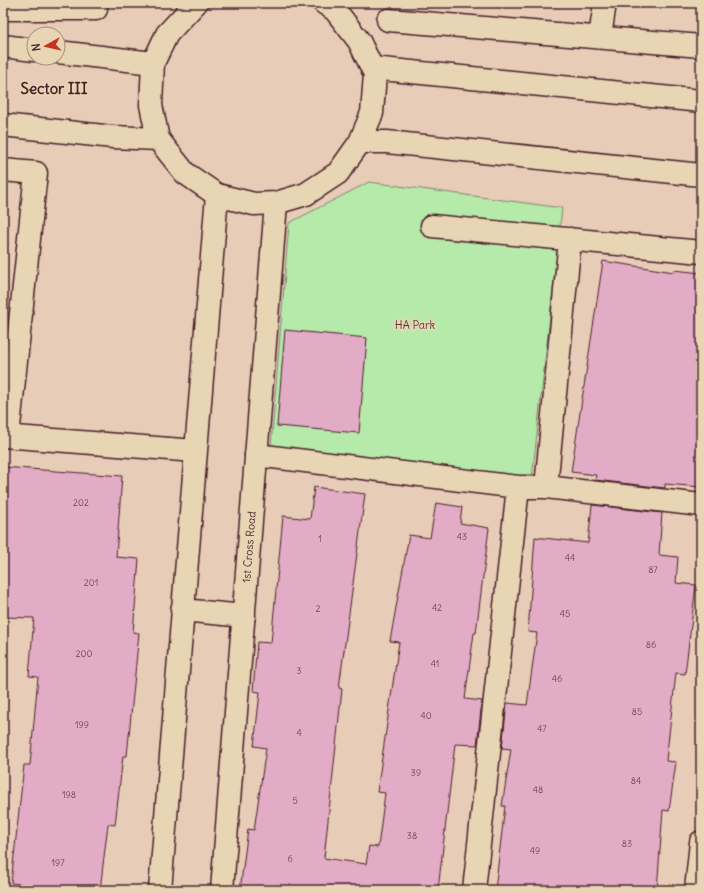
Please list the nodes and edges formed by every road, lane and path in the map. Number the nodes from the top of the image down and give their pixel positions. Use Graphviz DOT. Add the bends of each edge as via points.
graph roads {
  1 [pos="196,3"];
  2 [pos="324,3"];
  3 [pos="605,3"];
  4 [pos="3,9"];
  5 [pos="96,9"];
  6 [pos="388,20"];
  7 [pos="600,37"];
  8 [pos="3,46"];
  9 [pos="701,46"];
  10 [pos="26,49"];
  11 [pos="66,53"];
  12 [pos="153,63"];
  13 [pos="372,68"];
  14 [pos="701,101"];
  15 [pos="3,125"];
  16 [pos="158,138"];
  17 [pos="360,142"];
  18 [pos="3,170"];
  19 [pos="701,175"];
  20 [pos="216,194"];
  21 [pos="276,203"];
  22 [pos="432,226"];
  23 [pos="570,240"];
  24 [pos="701,252"];
  25 [pos="6,436"];
  26 [pos="195,451"];
  27 [pos="256,455"];
  28 [pos="518,486"];
  29 [pos="546,487"];
  30 [pos="701,505"];
  31 [pos="182,610"];
  32 [pos="244,616"];
  33 [pos="701,842"];
  34 [pos="160,890"];
  35 [pos="222,890"];
  36 [pos="474,890"];
  37 [pos="696,890"];
  1 -- 12 [label="street" via="167,34"];
  2 -- 13 [label="street" via="335,10 359,41"];
  3 -- 7 [label="street"];
  4 -- 5 [label="street"];
  6 -- 7 [label="street"];
  7 -- 9 [label="street"];
  8 -- 10 [label="street"];
  11 -- 12 [label="street"];
  12 -- 16 [label="street" via="151,105"];
  13 -- 14 [label="street"];
  13 -- 17 [label="street" via="375,74 372,113"];
  15 -- 16 [label="street" via="113,137"];
  16 -- 20 [label="street" via="185,173"];
  17 -- 19 [label="street" via="387,142"];
  17 -- 21 [label="street" via="338,173 306,194"];
  18 -- 25 [label="street" via="36,173"];
  20 -- 21 [label="street" via="254,204"];
  20 -- 26 [label="street"];
  21 -- 27 [label="street, 1st Cross Road"];
  22 -- 23 [label="street"];
  23 -- 24 [label="street"];
  23 -- 29 [label="street"];
  25 -- 26 [label="street"];
  26 -- 31 [label="street"];
  27 -- 28 [label="street"];
  27 -- 32 [label="street, 1st Cross Road"];
  28 -- 29 [label="street"];
  28 -- 36 [label="street"];
  29 -- 30 [label="street"];
  31 -- 32 [label="street"];
  31 -- 34 [label="street"];
  32 -- 35 [label="street, 1st Cross Road"];
  33 -- 37 [label="street"];
}
